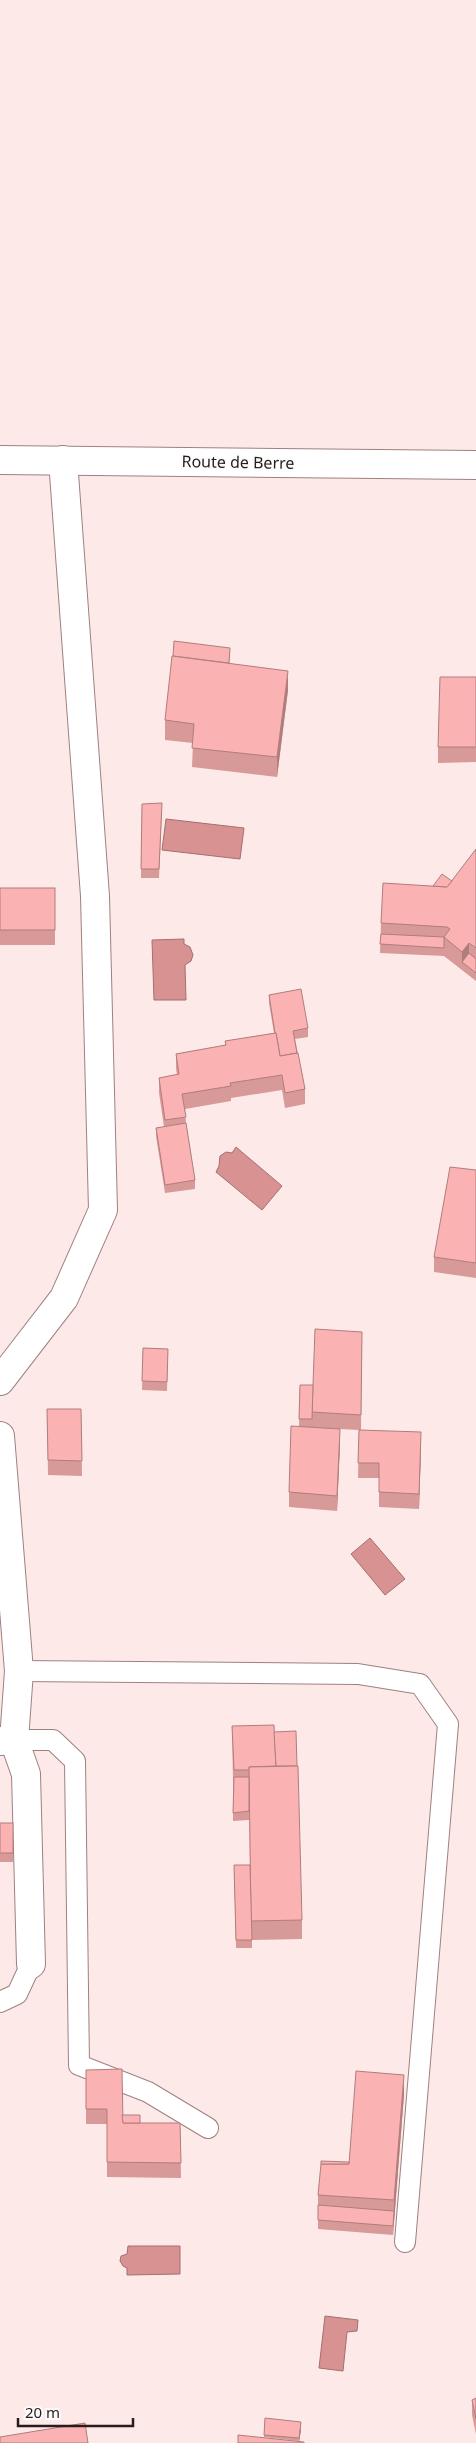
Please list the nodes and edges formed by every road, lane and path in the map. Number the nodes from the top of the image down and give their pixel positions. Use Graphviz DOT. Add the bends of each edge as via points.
graph roads {
  1 [pos="0,460"];
  2 [pos="64,460"];
  3 [pos="476,465"];
  4 [pos="0,1381"];
  5 [pos="0,1436"];
  6 [pos="19,1671"];
  7 [pos="7,1740"];
  8 [pos="31,1964"];
  9 [pos="0,2002"];
  10 [pos="208,2128"];
  11 [pos="405,2242"];
  1 -- 2 [label="street, Route de Berre"];
  2 -- 3 [label="street, Route de Berre"];
  2 -- 4 [label="street" via="95,896 103,1210 64,1298"];
  5 -- 6 [label="street"];
  6 -- 7 [label="street"];
  6 -- 11 [label="lane" via="358,1674 420,1684 448,1724"];
  7 -- 8 [label="street" via="26,1774"];
  7 -- 10 [label="lane" via="53,1740 75,1761 79,2065 148,2092"];
  8 -- 9 [label="lane" via="16,1994"];
}
